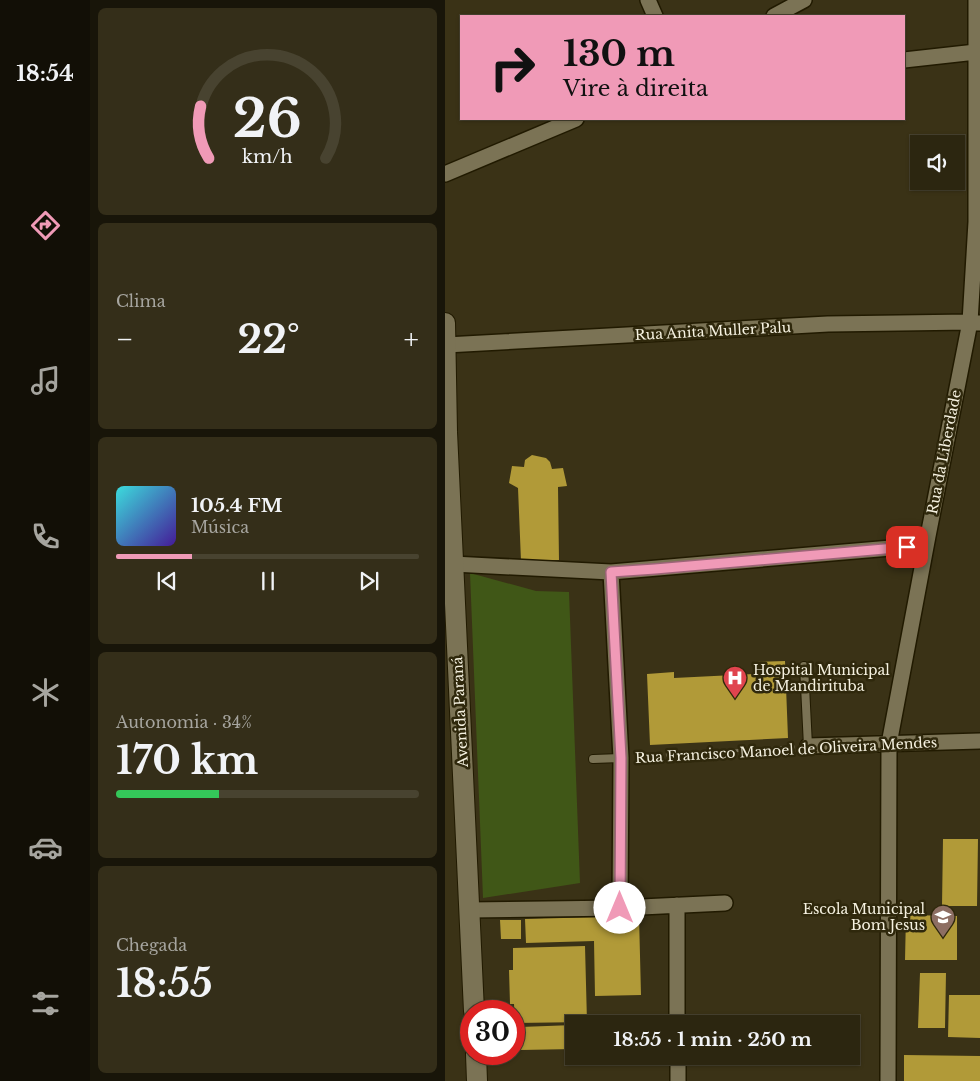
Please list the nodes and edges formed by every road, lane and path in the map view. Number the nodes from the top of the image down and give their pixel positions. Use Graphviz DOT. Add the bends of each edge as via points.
graph roads {
  1 [pos="649,0"];
  2 [pos="804,0"];
  3 [pos="976,0"];
  4 [pos="655,15"];
  5 [pos="776,15"];
  6 [pos="976,52"];
  7 [pos="905,60"];
  8 [pos="574,120"];
  9 [pos="445,174"];
  10 [pos="445,323"];
  11 [pos="975,323"];
  12 [pos="446,345"];
  13 [pos="446,432"];
  14 [pos="926,545"];
  15 [pos="453,564"];
  16 [pos="611,572"];
  17 [pos="805,666"];
  18 [pos="452,687"];
  19 [pos="980,741"];
  20 [pos="889,744"];
  21 [pos="808,746"];
  22 [pos="621,758"];
  23 [pos="593,759"];
  24 [pos="725,902"];
  25 [pos="677,905"];
  26 [pos="620,908"];
  27 [pos="468,910"];
  28 [pos="473,1000"];
  29 [pos="677,1015"];
  30 [pos="476,1065"];
  31 [pos="678,1065"];
  32 [pos="477,1081"];
  33 [pos="678,1081"];
  34 [pos="888,1081"];
  1 -- 4 [label="street"];
  2 -- 5 [label="street"];
  3 -- 6 [label="street, Rua da Liberdade"];
  6 -- 7 [label="street"];
  6 -- 11 [label="street, Rua da Liberdade"];
  8 -- 9 [label="street"];
  10 -- 12 [label="street, Avenida Paraná"];
  11 -- 12 [label="street, Rua Anita Muller Palu" via="828,324"];
  11 -- 14 [label="street, Rua da Liberdade"];
  12 -- 13 [label="street, Avenida Paraná"];
  13 -- 15 [label="street, Avenida Paraná"];
  14 -- 16 [label="street"];
  14 -- 20 [label="street, Rua da Liberdade"];
  15 -- 16 [label="street"];
  15 -- 18 [label="street, Avenida Paraná"];
  16 -- 22 [label="street"];
  17 -- 21 [label="lane"];
  18 -- 27 [label="street, Avenida Paraná"];
  19 -- 20 [label="street, Rua Francisco Manoel de Oliveira Mendes"];
  20 -- 21 [label="street, Rua Francisco Manoel de Oliveira Mendes"];
  20 -- 34 [label="street, Rua da Liberdade"];
  21 -- 22 [label="path, Rua Francisco Manoel de Oliveira Mendes"];
  22 -- 23 [label="lane, Rua Francisco Manoel de Oliveira Mendes"];
  22 -- 26 [label="street"];
  24 -- 25 [label="street"];
  25 -- 26 [label="street"];
  25 -- 29 [label="street"];
  26 -- 27 [label="street"];
  27 -- 28 [label="street, Avenida Paraná"];
  30 -- 32 [label="street"];
  31 -- 33 [label="street"];
}
